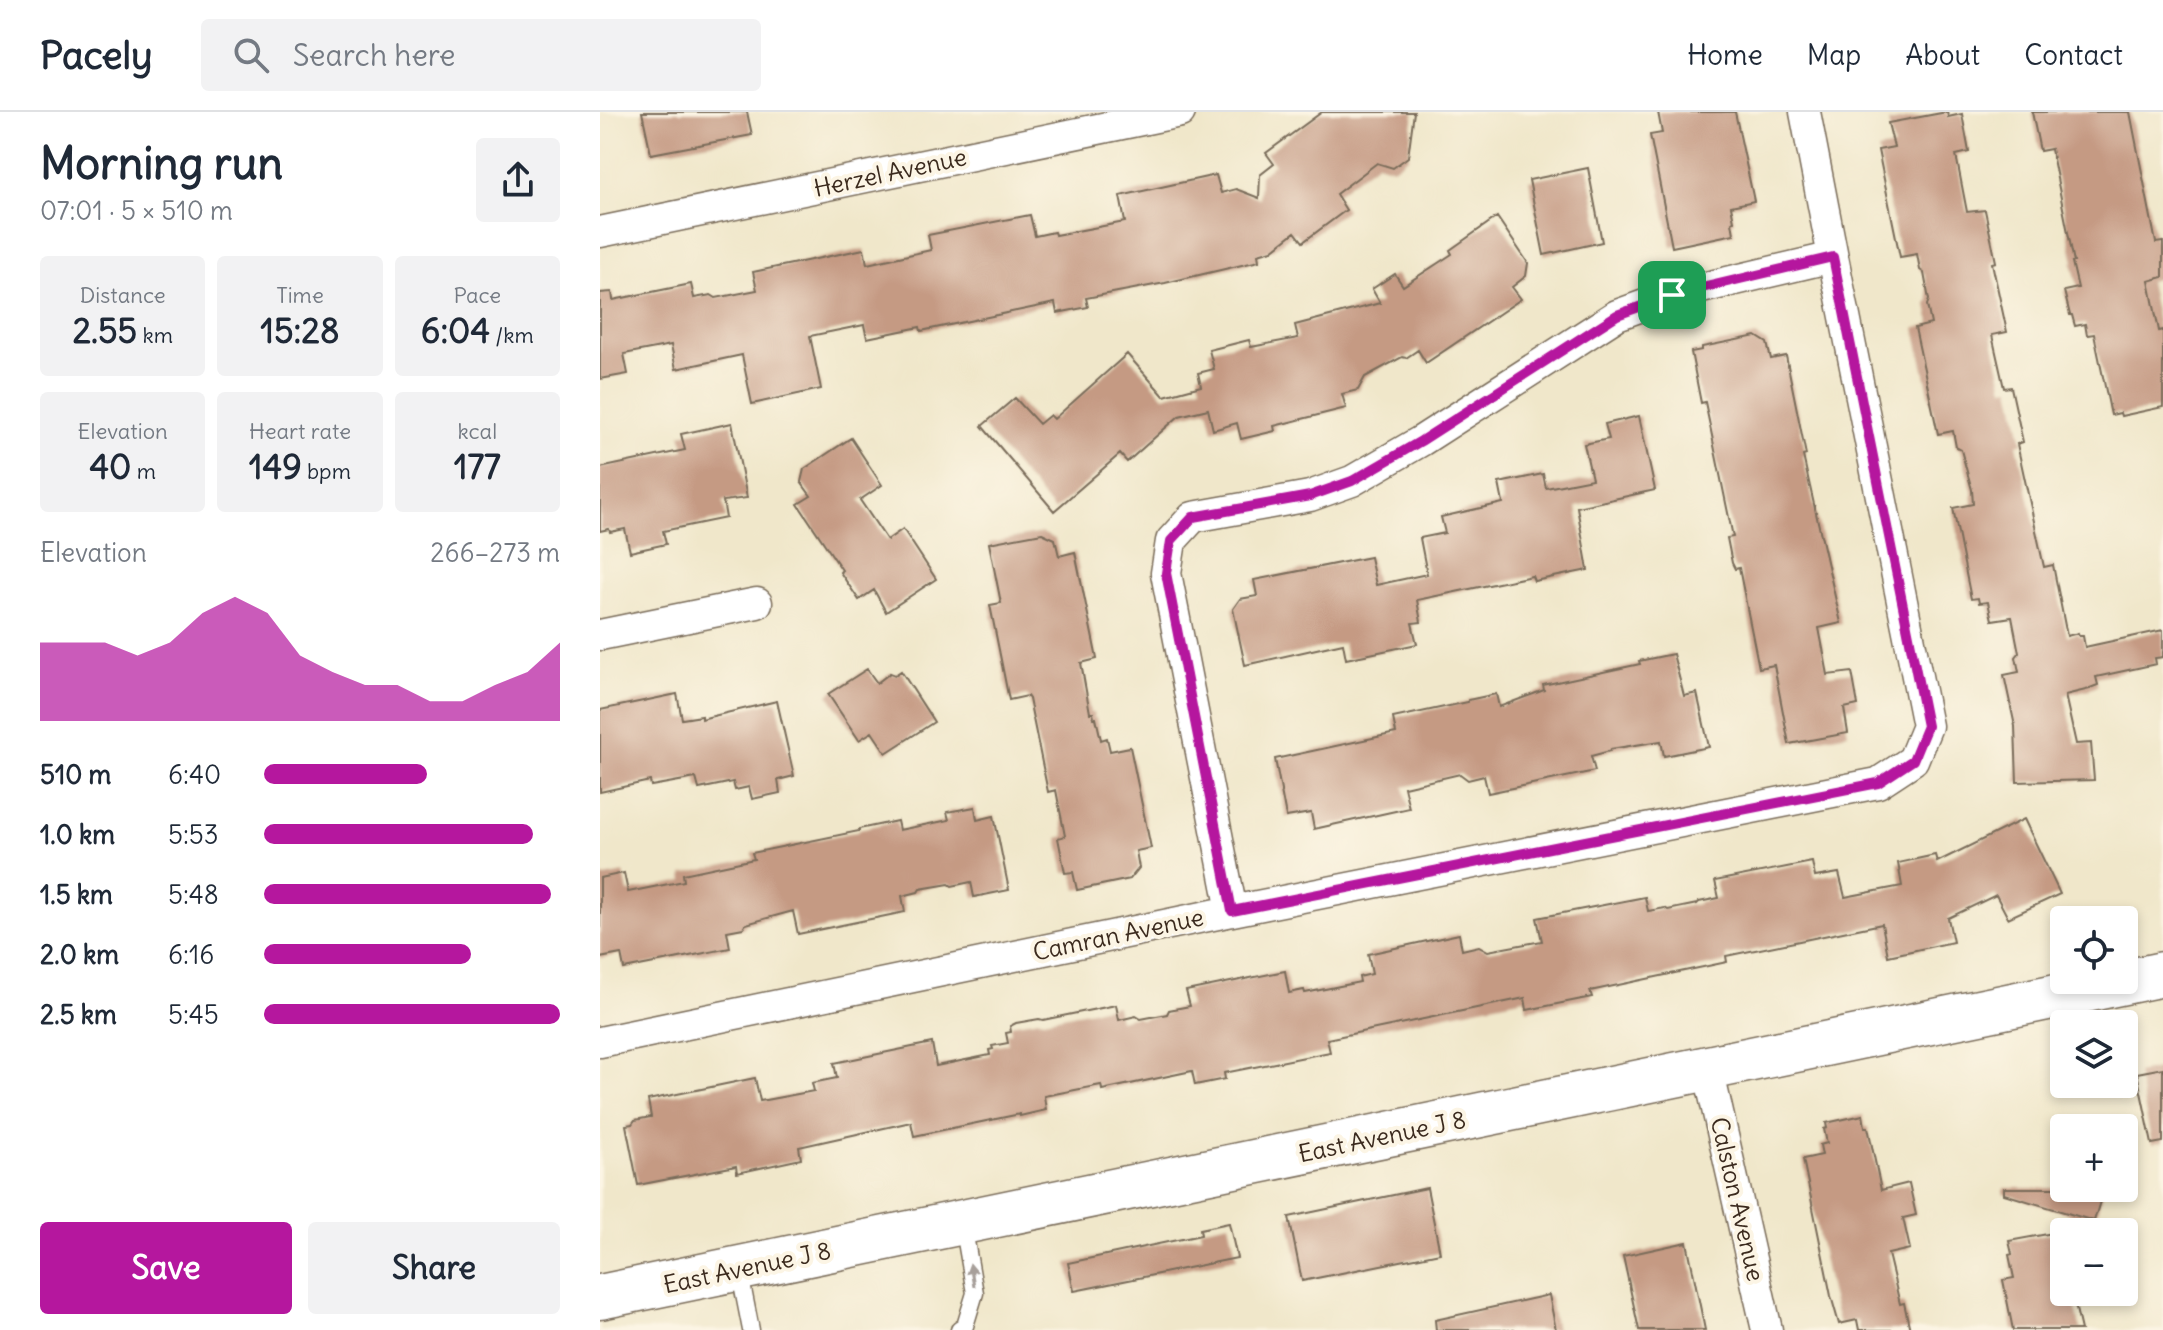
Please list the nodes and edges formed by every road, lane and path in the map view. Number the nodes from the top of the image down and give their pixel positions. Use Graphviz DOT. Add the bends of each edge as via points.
graph roads {
  1 [pos="1180,112"];
  2 [pos="1805,112"];
  3 [pos="600,232"];
  4 [pos="1833,257"];
  5 [pos="757,603"];
  6 [pos="600,635"];
  7 [pos="1232,911"];
  8 [pos="2163,974"];
  9 [pos="600,1042"];
  10 [pos="1708,1069"];
  11 [pos="962,1223"];
  12 [pos="739,1269"];
  13 [pos="601,1292"];
  14 [pos="962,1328"];
  15 [pos="751,1330"];
  16 [pos="1767,1330"];
  1 -- 3 [label="street, Herzel Avenue"];
  2 -- 4 [label="street"];
  4 -- 7 [label="street" via="1672,295 1617,315 1352,481 1310,496 1193,517 1171,541 1166,573"];
  4 -- 7 [label="street, Camran Avenue" via="1927,726 1913,760 1878,783"];
  5 -- 6 [label="street"];
  7 -- 9 [label="street, Camran Avenue"];
  8 -- 10 [label="street, East Avenue J 8"];
  10 -- 11 [label="street, East Avenue J 8"];
  10 -- 16 [label="street, Calston Avenue"];
  11 -- 12 [label="street, East Avenue J 8"];
  14 -- 11 [label="lane, one-way" via="975,1293"];
  12 -- 13 [label="street, East Avenue J 8"];
  12 -- 15 [label="lane"];
}
